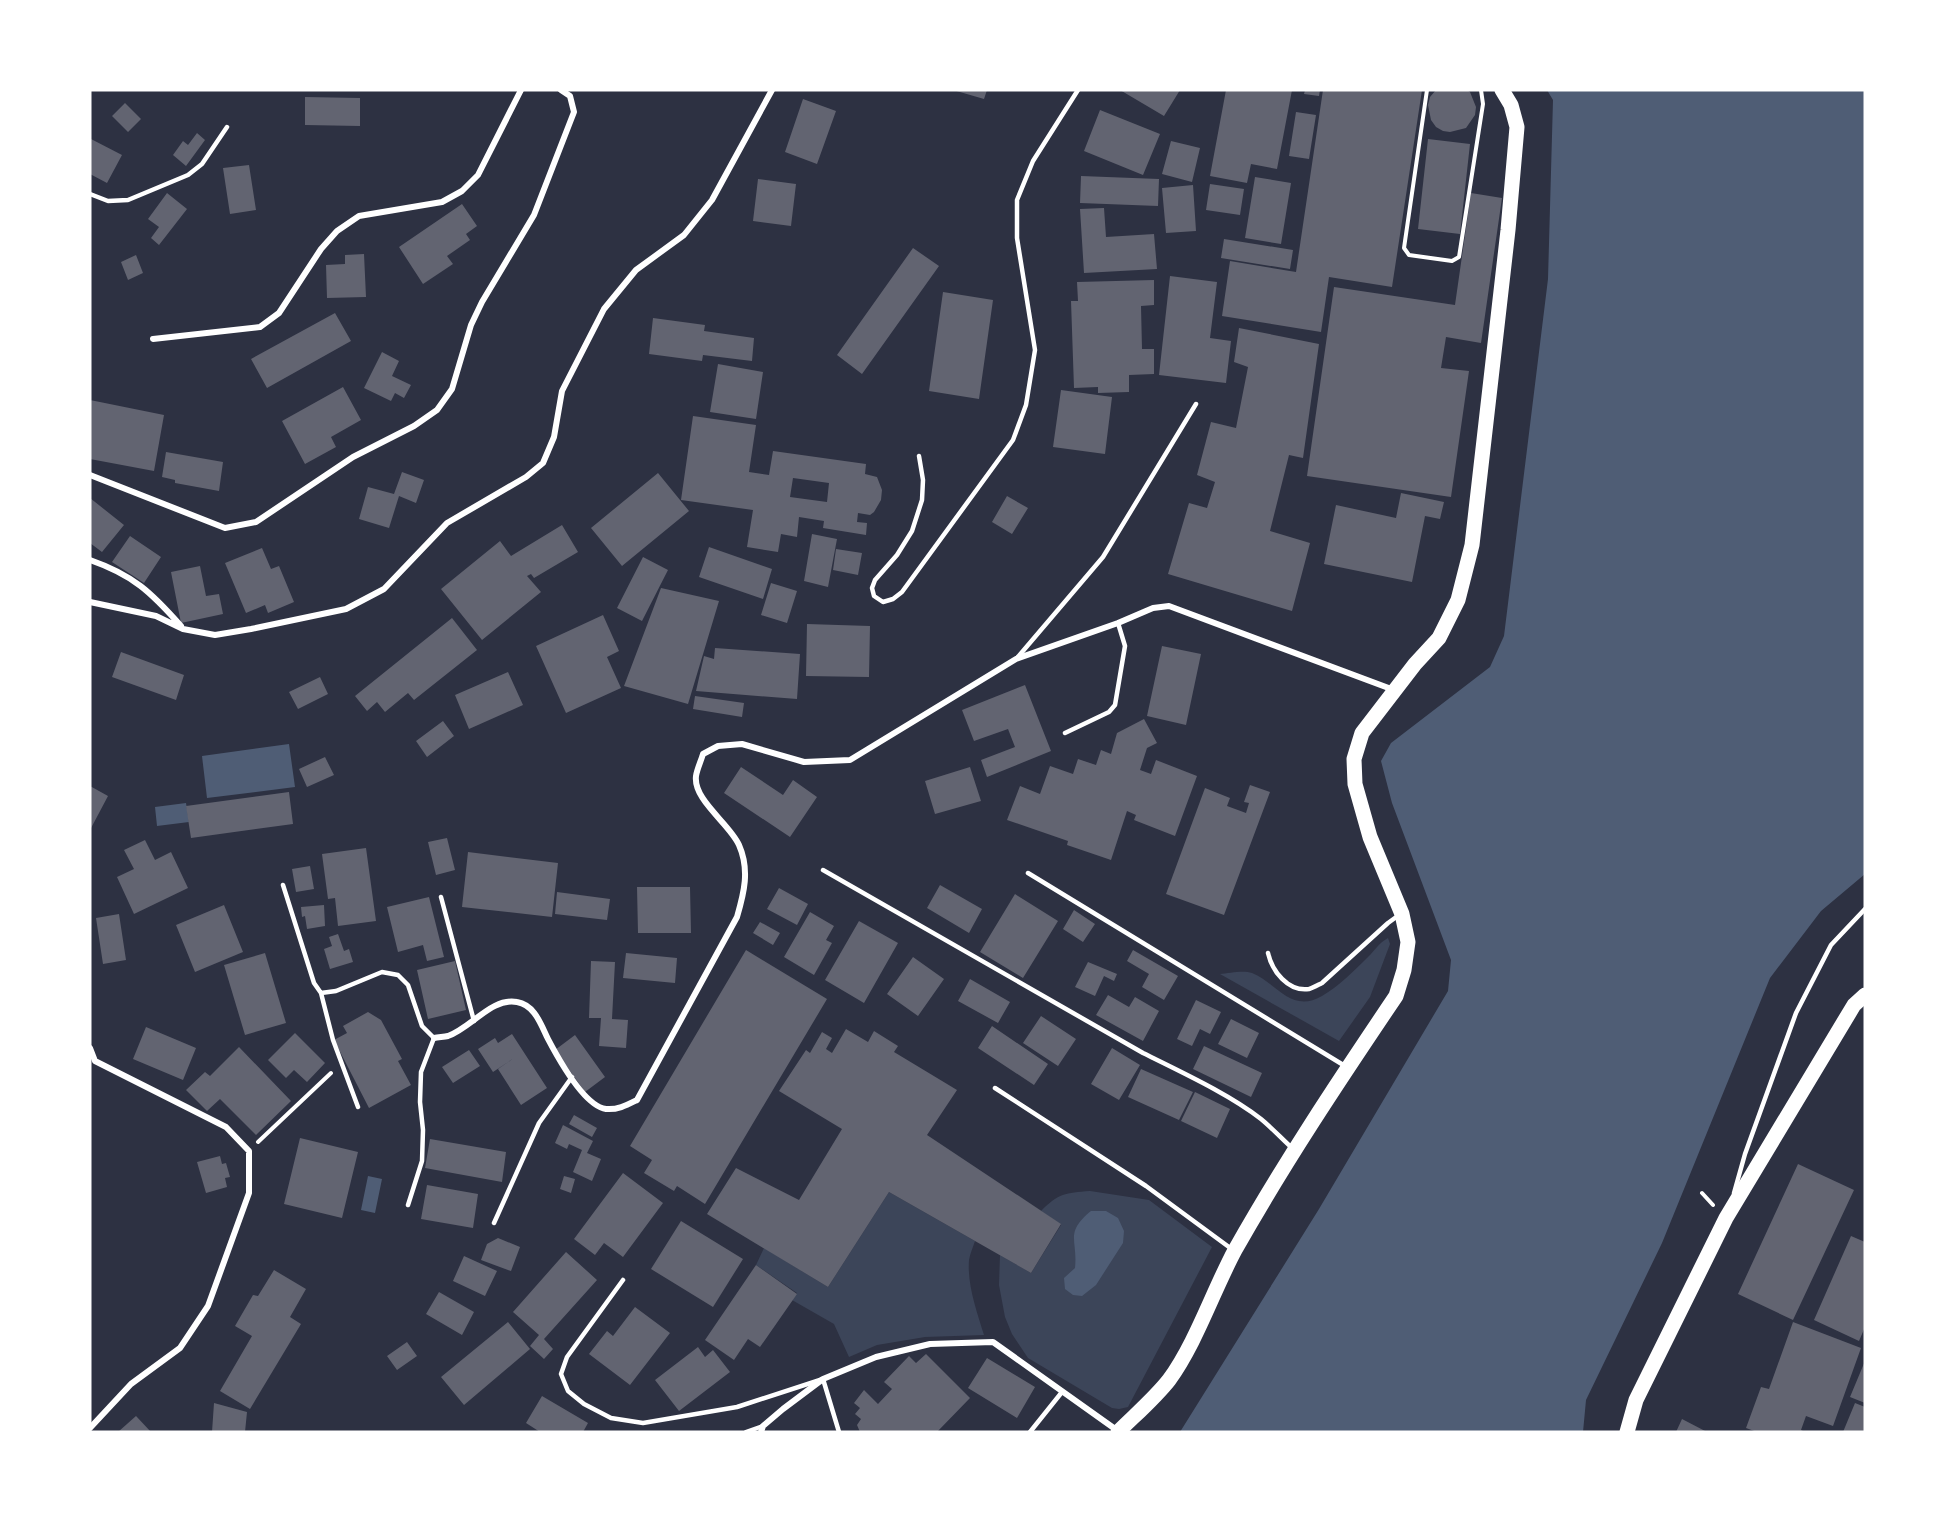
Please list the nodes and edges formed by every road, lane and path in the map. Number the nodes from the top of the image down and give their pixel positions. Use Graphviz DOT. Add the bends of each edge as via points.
graph roads {
  1 [pos="521,90"];
  2 [pos="561,90"];
  3 [pos="772,90"];
  4 [pos="1077,90"];
  5 [pos="1427,90"];
  6 [pos="1481,90"];
  7 [pos="1502,90"];
  8 [pos="227,127"];
  9 [pos="90,194"];
  10 [pos="153,339"];
  11 [pos="1196,404"];
  12 [pos="918,456"];
  13 [pos="90,475"];
  14 [pos="90,560"];
  15 [pos="90,602"];
  16 [pos="1118,623"];
  17 [pos="183,629"];
  18 [pos="1016,659"];
  19 [pos="1395,690"];
  20 [pos="1065,733"];
  21 [pos="823,870"];
  22 [pos="1028,873"];
  23 [pos="283,885"];
  24 [pos="441,897"];
  25 [pos="1865,909"];
  26 [pos="1401,914"];
  27 [pos="1268,953"];
  28 [pos="321,993"];
  29 [pos="1865,995"];
  30 [pos="474,1021"];
  31 [pos="434,1038"];
  32 [pos="90,1048"];
  33 [pos="341,1064"];
  34 [pos="1348,1067"];
  35 [pos="572,1077"];
  36 [pos="995,1088"];
  37 [pos="358,1107"];
  38 [pos="259,1141"];
  39 [pos="1295,1150"];
  40 [pos="408,1205"];
  41 [pos="1726,1218"];
  42 [pos="494,1222"];
  43 [pos="1235,1251"];
  44 [pos="623,1280"];
  45 [pos="823,1379"];
  46 [pos="1062,1392"];
  47 [pos="90,1428"];
  48 [pos="762,1429"];
  49 [pos="1118,1431"];
  50 [pos="746,1432"];
  51 [pos="839,1432"];
  52 [pos="1030,1432"];
  53 [pos="1627,1432"];
  1 -- 10 [label="street" via="478,175 462,191 442,202 359,216 337,231 279,313 260,327"];
  2 -- 13 [label="street" via="570,96 574,112 565,136 534,215 482,302 452,389 437,410 353,457 256,522 225,528"];
  3 -- 17 [label="street" via="712,200 684,235 636,270 604,309 562,391 554,437 543,463 447,523 384,588 346,609 215,635"];
  4 -- 12 [label="lane" via="1033,161 1017,200 1017,238 1035,350 1026,405 1013,440 902,592 883,602 874,596 875,580 912,531 922,500"];
  5 -- 6 [label="path" via="1404,248 1410,255 1452,261 1459,257 1483,104"];
  7 -- 19 [label="main road" via="1517,127 1472,544 1458,600 1439,638"];
  8 -- 9 [label="lane" via="202,164 188,175 128,200 108,201"];
  11 -- 18 [label="lane" via="1103,557"];
  14 -- 17 [label="street" via="141,584"];
  15 -- 17 [label="street" via="156,615"];
  16 -- 18 [label="street"];
  16 -- 19 [label="street" via="1169,606"];
  16 -- 20 [label="lane" via="1125,646 1115,705 1109,712"];
  18 -- 35 [label="street" via="850,760 804,762 742,744 718,746 703,754 696,777 699,793 739,844 746,870 737,917 637,1100 624,1107 606,1109 590,1101"];
  19 -- 26 [label="main road" via="1362,733 1354,759 1355,784 1370,837"];
  21 -- 39 [label="lane" via="1242,1106"];
  22 -- 34 [label="lane"];
  23 -- 28 [label="lane"];
  24 -- 30 [label="lane"];
  25 -- 41 [label="lane" via="1831,945 1796,1013"];
  26 -- 27 [label="lane" via="1322,983 1310,989 1291,986 1280,977"];
  26 -- 34 [label="main road" via="1408,942 1396,996"];
  28 -- 31 [label="lane" via="382,972 398,975 408,985 422,1026"];
  28 -- 33 [label="lane"];
  29 -- 41 [label="main road" via="1854,1005"];
  30 -- 31 [label="street" via="448,1036"];
  30 -- 35 [label="street" via="500,1002 518,1002 533,1010"];
  31 -- 40 [label="lane" via="421,1072 422,1161"];
  32 -- 47 [label="street" via="95,1061 226,1127 249,1151 249,1192 208,1306 186,1340 131,1384"];
  33 -- 37 [label="lane"];
  33 -- 38 [label="path"];
  34 -- 39 [label="main road"];
  35 -- 42 [label="lane" via="539,1123"];
  36 -- 43 [label="lane" via="1146,1186"];
  39 -- 43 [label="main road"];
  41 -- 53 [label="main road" via="1636,1400"];
  43 -- 49 [label="main road" via="1169,1379"];
  44 -- 45 [label="lane" via="567,1357 561,1374 568,1390 584,1404 611,1418 643,1423 737,1407"];
  45 -- 46 [label="street" via="876,1357 930,1344 993,1342"];
  45 -- 48 [label="street"];
  45 -- 51 [label="lane"];
  46 -- 49 [label="street"];
  46 -- 52 [label="lane"];
  48 -- 50 [label="lane"];
}
